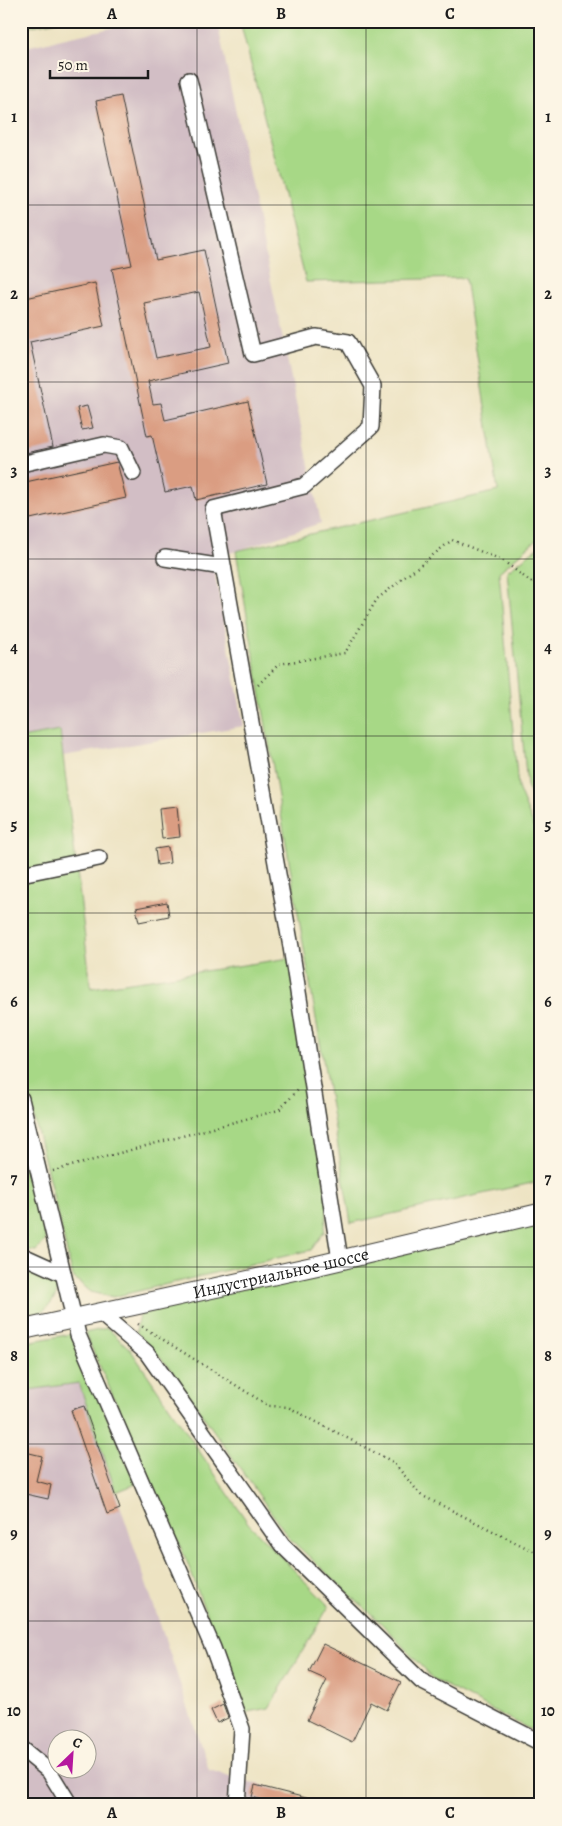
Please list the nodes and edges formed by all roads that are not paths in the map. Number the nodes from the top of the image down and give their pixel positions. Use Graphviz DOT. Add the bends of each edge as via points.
graph roads {
  1 [pos="189,80"];
  2 [pos="21,464"];
  3 [pos="133,473"];
  4 [pos="165,558"];
  5 [pos="223,568"];
  6 [pos="99,858"];
  7 [pos="21,874"];
  8 [pos="21,1099"];
  9 [pos="541,1213"];
  10 [pos="21,1255"];
  11 [pos="340,1260"];
  12 [pos="63,1274"];
  13 [pos="99,1312"];
  14 [pos="76,1317"];
  15 [pos="21,1330"];
  16 [pos="541,1743"];
  17 [pos="21,1748"];
  18 [pos="70,1805"];
  19 [pos="237,1805"];
  1 -- 5 [label="street" via="253,354 316,337 348,342 373,386 371,427 304,486 213,509"];
  2 -- 3 [label="street" via="104,445 121,448"];
  4 -- 5 [label="street"];
  5 -- 11 [label="street" via="291,947"];
  6 -- 7 [label="street"];
  8 -- 12 [label="street"];
  9 -- 11 [label="main road, Индустриальное шоссе"];
  10 -- 12 [label="street"];
  11 -- 13 [label="main road, Индустриальное шоссе"];
  12 -- 14 [label="street"];
  13 -- 14 [label="main road, Индустриальное шоссе"];
  13 -- 16 [label="street" via="147,1353 282,1545 421,1681"];
  14 -- 15 [label="main road, Индустриальное шоссе"];
  14 -- 19 [label="street" via="78,1335 213,1648 242,1728"];
  17 -- 18 [label="street" via="49,1770"];
}
